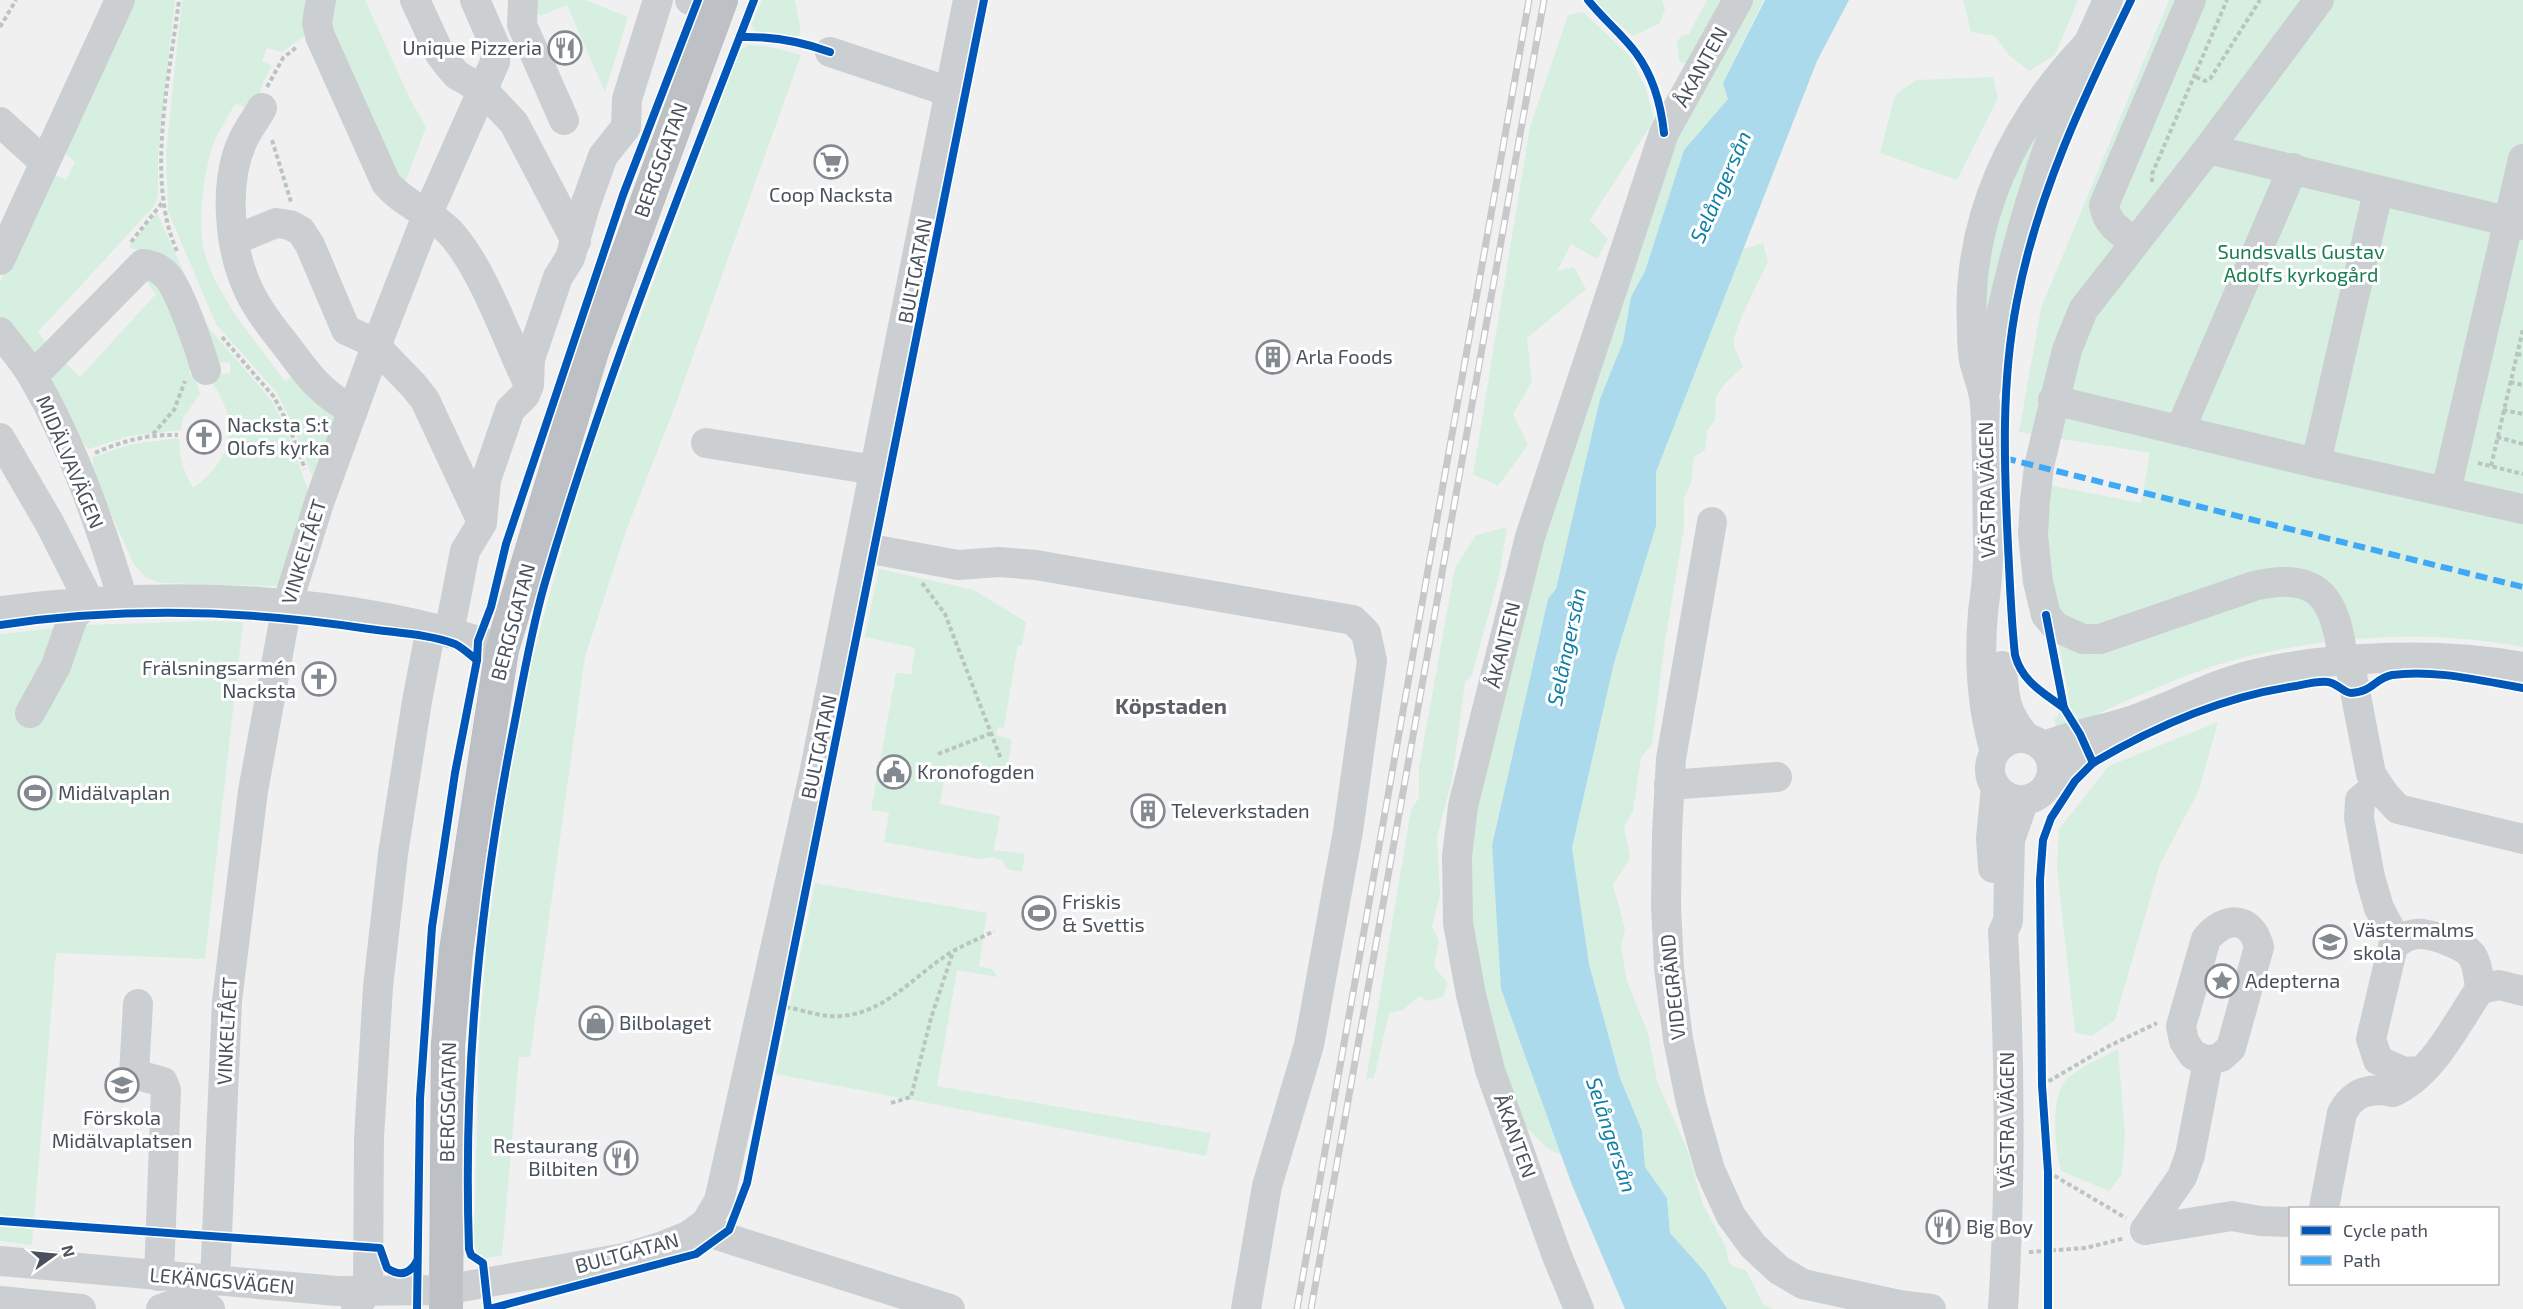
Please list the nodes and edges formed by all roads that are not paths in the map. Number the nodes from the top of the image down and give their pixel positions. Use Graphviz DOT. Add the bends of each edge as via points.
graph roads {
  1 [pos="120,0"];
  2 [pos="321,0"];
  3 [pos="415,0"];
  4 [pos="475,0"];
  5 [pos="523,0"];
  6 [pos="658,0"];
  7 [pos="968,0"];
  8 [pos="1738,0"];
  9 [pos="2108,0"];
  10 [pos="2191,0"];
  11 [pos="2319,0"];
  12 [pos="709,4"];
  13 [pos="2086,46"];
  14 [pos="830,52"];
  15 [pos="483,90"];
  16 [pos="950,92"];
  17 [pos="262,108"];
  18 [pos="564,120"];
  19 [pos="0,122"];
  20 [pos="2208,149"];
  21 [pos="2523,159"];
  22 [pos="44,162"];
  23 [pos="2293,168"];
  24 [pos="2378,192"];
  25 [pos="428,213"];
  26 [pos="2515,223"];
  27 [pos="235,240"];
  28 [pos="576,241"];
  29 [pos="2134,241"];
  30 [pos="0,260"];
  31 [pos="0,332"];
  32 [pos="377,344"];
  33 [pos="33,376"];
  34 [pos="194,377"];
  35 [pos="529,385"];
  36 [pos="2054,400"];
  37 [pos="1984,401"];
  38 [pos="353,410"];
  39 [pos="2180,429"];
  40 [pos="0,438"];
  41 [pos="706,443"];
  42 [pos="2316,463"];
  43 [pos="875,470"];
  44 [pos="2446,491"];
  45 [pos="2523,509"];
  46 [pos="1712,522"];
  47 [pos="482,523"];
  48 [pos="860,547"];
  49 [pos="1989,578"];
  50 [pos="123,600"];
  51 [pos="89,601"];
  52 [pos="287,605"];
  53 [pos="0,611"];
  54 [pos="440,630"];
  55 [pos="502,649"];
  56 [pos="2346,660"];
  57 [pos="2523,667"];
  58 [pos="30,713"];
  59 [pos="2125,723"];
  60 [pos="2035,742"];
  61 [pos="1995,752"];
  62 [pos="1777,777"];
  63 [pos="2050,780"];
  64 [pos="1669,785"];
  65 [pos="2378,786"];
  66 [pos="1996,788"];
  67 [pos="2024,800"];
  68 [pos="2523,838"];
  69 [pos="2003,932"];
  70 [pos="2397,942"];
  71 [pos="2480,989"];
  72 [pos="2523,991"];
  73 [pos="138,1004"];
  74 [pos="2208,1060"];
  75 [pos="2421,1071"];
  76 [pos="2324,1207"];
  77 [pos="2289,1222"];
  78 [pos="706,1223"];
  79 [pos="0,1261"];
  80 [pos="159,1276"];
  81 [pos="212,1295"];
  82 [pos="361,1300"];
  83 [pos="446,1300"];
  84 [pos="0,1301"];
  85 [pos="81,1309"];
  86 [pos="161,1309"];
  87 [pos="950,1309"];
  88 [pos="1246,1309"];
  89 [pos="1579,1309"];
  90 [pos="1931,1309"];
  91 [pos="2002,1309"];
  1 -- 22 [label="street"];
  2 -- 25 [label="street" via="317,23 320,36 386,183 404,201"];
  3 -- 15 [label="street" via="440,54 457,75"];
  4 -- 15 [label="street, VINKELTÅET" via="496,48 495,62"];
  5 -- 18 [label="street" via="522,25"];
  6 -- 28 [label="street" via="627,99 626,127 603,156"];
  7 -- 16 [label="street, BULTGATAN"];
  8 -- 89 [label="street, ÅKANTEN" via="1664,133 1530,537 1463,806 1457,856 1458,923 1471,994 1490,1070"];
  9 -- 13 [label="street, VÄSTRA VÄGEN"];
  10 -- 29 [label="street" via="2104,205 2113,226"];
  11 -- 20 [label="street"];
  12 -- 55 [label="highway, BERGSGATAN" via="592,351"];
  13 -- 37 [label="street, VÄSTRA VÄGEN" via="2012,263"];
  13 -- 37 [label="street, VÄSTRA VÄGEN" via="2059,75 2007,155 1979,232 1971,326"];
  14 -- 16 [label="street"];
  15 -- 25 [label="street, VINKELTÅET"];
  15 -- 28 [label="street" via="527,143"];
  16 -- 43 [label="street, BULTGATAN"];
  17 -- 27 [label="street" via="243,141 233,174"];
  19 -- 22 [label="street"];
  20 -- 23 [label="street"];
  20 -- 29 [label="street"];
  21 -- 26 [label="street"];
  22 -- 30 [label="street"];
  23 -- 24 [label="street"];
  23 -- 39 [label="street"];
  24 -- 26 [label="street"];
  24 -- 42 [label="street"];
  25 -- 32 [label="street, VINKELTÅET"];
  25 -- 35 [label="street" via="454,236 470,259"];
  26 -- 44 [label="street"];
  27 -- 32 [label="street" via="276,224 301,231 346,330"];
  27 -- 38 [label="street" via="249,291 265,318 318,388"];
  28 -- 35 [label="street" via="558,277 530,358"];
  29 -- 36 [label="street" via="2083,310"];
  31 -- 33 [label="street, MIDÄLVAVÄGEN"];
  32 -- 38 [label="street, VINKELTÅET"];
  32 -- 47 [label="street" via="425,400"];
  33 -- 34 [label="street" via="143,264 152,265 168,277 197,340"];
  33 -- 50 [label="street, MIDÄLVAVÄGEN" via="94,511"];
  35 -- 47 [label="street" via="510,410 486,480"];
  36 -- 39 [label="street"];
  36 -- 56 [label="street" via="2039,466 2034,546 2046,615 2056,627 2083,639 2100,639 2254,586 2287,581 2313,588 2327,600 2340,629"];
  37 -- 49 [label="street, VÄSTRA VÄGEN"];
  38 -- 52 [label="street, VINKELTÅET"];
  39 -- 42 [label="street"];
  40 -- 51 [label="street"];
  41 -- 43 [label="street"];
  42 -- 44 [label="street"];
  43 -- 48 [label="street, BULTGATAN"];
  44 -- 45 [label="street"];
  46 -- 64 [label="street, VIDEGRÄND"];
  47 -- 54 [label="street" via="465,551"];
  48 -- 78 [label="street, BULTGATAN" via="737,1124 719,1200"];
  48 -- 88 [label="street" via="958,565 1036,565 1353,620 1366,633 1372,661 1346,842 1309,1045 1267,1186"];
  49 -- 60 [label="street, VÄSTRA VÄGEN" via="1997,590 2004,696 2009,715"];
  49 -- 61 [label="street, VÄSTRA VÄGEN" via="1983,612 1982,665 1986,715"];
  50 -- 51 [label="street"];
  50 -- 52 [label="street"];
  51 -- 53 [label="street"];
  51 -- 58 [label="street" via="73,617 56,666"];
  52 -- 54 [label="street" via="315,606"];
  52 -- 81 [label="street, VINKELTÅET" via="253,791 227,1001"];
  54 -- 55 [label="street"];
  54 -- 82 [label="street" via="417,702 393,854 378,987"];
  55 -- 83 [label="highway, BERGSGATAN" via="456,951 448,1045"];
  56 -- 57 [label="street" via="2493,661"];
  56 -- 59 [label="street" via="2254,674"];
  56 -- 65 [label="street" via="2371,774"];
  59 -- 60 [label="street"];
  59 -- 63 [label="street"];
  60 -- 61 [label="street" via="2007,741"];
  60 -- 63 [label="street" via="2052,765"];
  61 -- 66 [label="street" via="1990,770"];
  62 -- 64 [label="street"];
  63 -- 67 [label="street" via="2042,792"];
  64 -- 90 [label="street, VIDEGRÄND" via="1666,906 1678,1039 1710,1170 1731,1216 1753,1246 1803,1284"];
  65 -- 68 [label="street" via="2398,809"];
  65 -- 70 [label="street" via="2360,800 2359,818 2379,908"];
  66 -- 67 [label="street" via="2009,798"];
  66 -- 69 [label="street, VÄSTRA VÄGEN" via="1991,838 1996,920"];
  67 -- 69 [label="street, VÄSTRA VÄGEN" via="2010,840 2008,921"];
  69 -- 91 [label="street, VÄSTRA VÄGEN" via="2008,1041"];
  70 -- 71 [label="street" via="2423,934 2463,948 2474,961"];
  70 -- 75 [label="street" via="2371,1039 2373,1050 2378,1060 2391,1068"];
  71 -- 72 [label="street" via="2499,985"];
  71 -- 75 [label="street"];
  73 -- 80 [label="street" via="134,1074 163,1082 166,1090"];
  74 -- 74 [label="street" via="2193,1055 2181,1026 2206,939 2215,928 2231,922 2245,924 2256,934 2259,947 2231,1048 2221,1058"];
  74 -- 77 [label="street" via="2190,1155 2182,1177 2145,1230 2232,1216"];
  75 -- 76 [label="street" via="2393,1092 2360,1092 2348,1101 2342,1113"];
  78 -- 83 [label="street, BULTGATAN" via="688,1236 624,1258"];
  78 -- 87 [label="street" via="720,1236"];
  79 -- 80 [label="street, LEKÄNGSVÄGEN"];
  80 -- 81 [label="street, LEKÄNGSVÄGEN"];
  81 -- 82 [label="street, LEKÄNGSVÄGEN" via="337,1291"];
  81 -- 86 [label="street"];
  82 -- 83 [label="street, LEKÄNGSVÄGEN"];
  84 -- 85 [label="street"];
}
